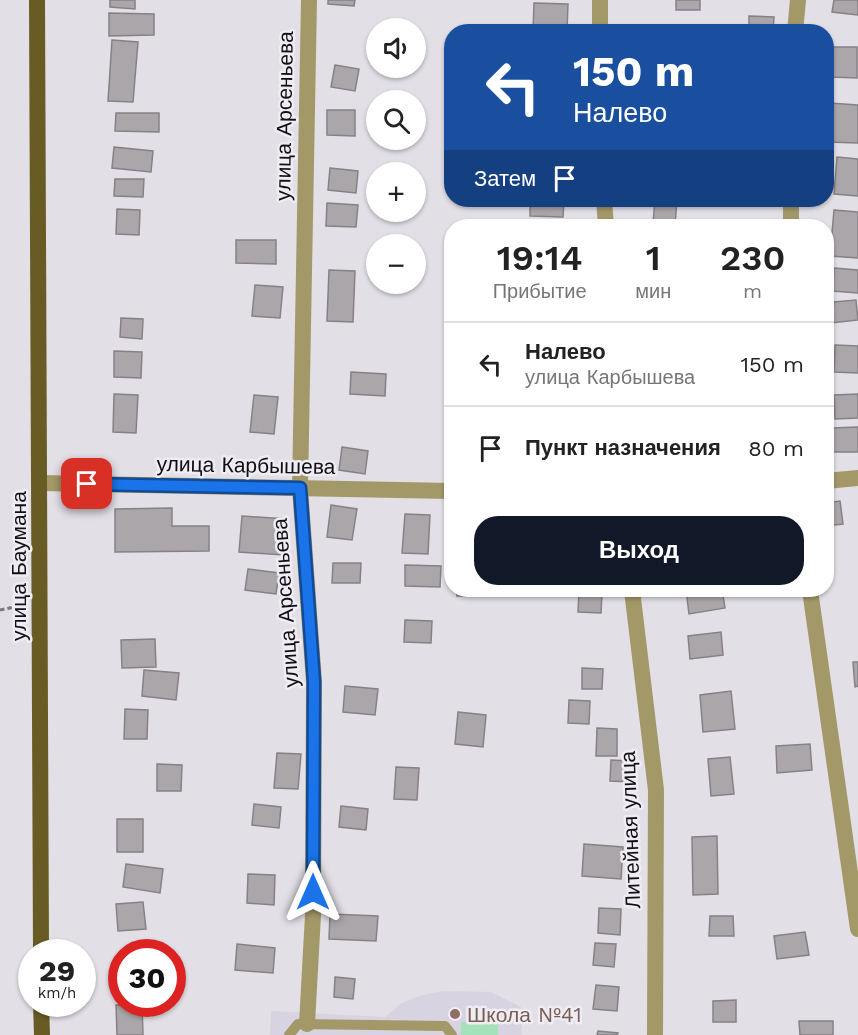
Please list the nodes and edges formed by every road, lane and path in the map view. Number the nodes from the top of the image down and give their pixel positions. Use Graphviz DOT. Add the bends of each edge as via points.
graph roads {
  1 [pos="37,0"];
  2 [pos="309,0"];
  3 [pos="600,0"];
  4 [pos="798,0"];
  5 [pos="600,24"];
  6 [pos="796,24"];
  7 [pos="858,478"];
  8 [pos="834,481"];
  9 [pos="40,483"];
  10 [pos="300,488"];
  11 [pos="444,491"];
  12 [pos="633,597"];
  13 [pos="811,597"];
  14 [pos="40,601"];
  15 [pos="0,610"];
  16 [pos="858,929"];
  17 [pos="41,939"];
  18 [pos="42,1017"];
  19 [pos="307,1024"];
  20 [pos="42,1035"];
  21 [pos="290,1035"];
  22 [pos="452,1035"];
  23 [pos="655,1035"];
  1 -- 9 [label="main road, улица Баумана"];
  2 -- 10 [label="street, улица Арсеньева"];
  3 -- 5 [label="street"];
  4 -- 6 [label="street"];
  7 -- 8 [label="street"];
  9 -- 10 [label="street, улица Карбышева"];
  9 -- 14 [label="main road, улица Баумана"];
  10 -- 11 [label="street, улица Карбышева"];
  10 -- 19 [label="street, улица Арсеньева" via="314,682 313,915"];
  12 -- 23 [label="street, Литейная улица" via="656,790"];
  13 -- 16 [label="street"];
  14 -- 15 [label="path"];
  14 -- 17 [label="main road, улица Баумана"];
  18 -- 20 [label="main road"];
  19 -- 21 [label="lane" via="298,1024"];
  19 -- 22 [label="lane" via="445,1026"];
}
